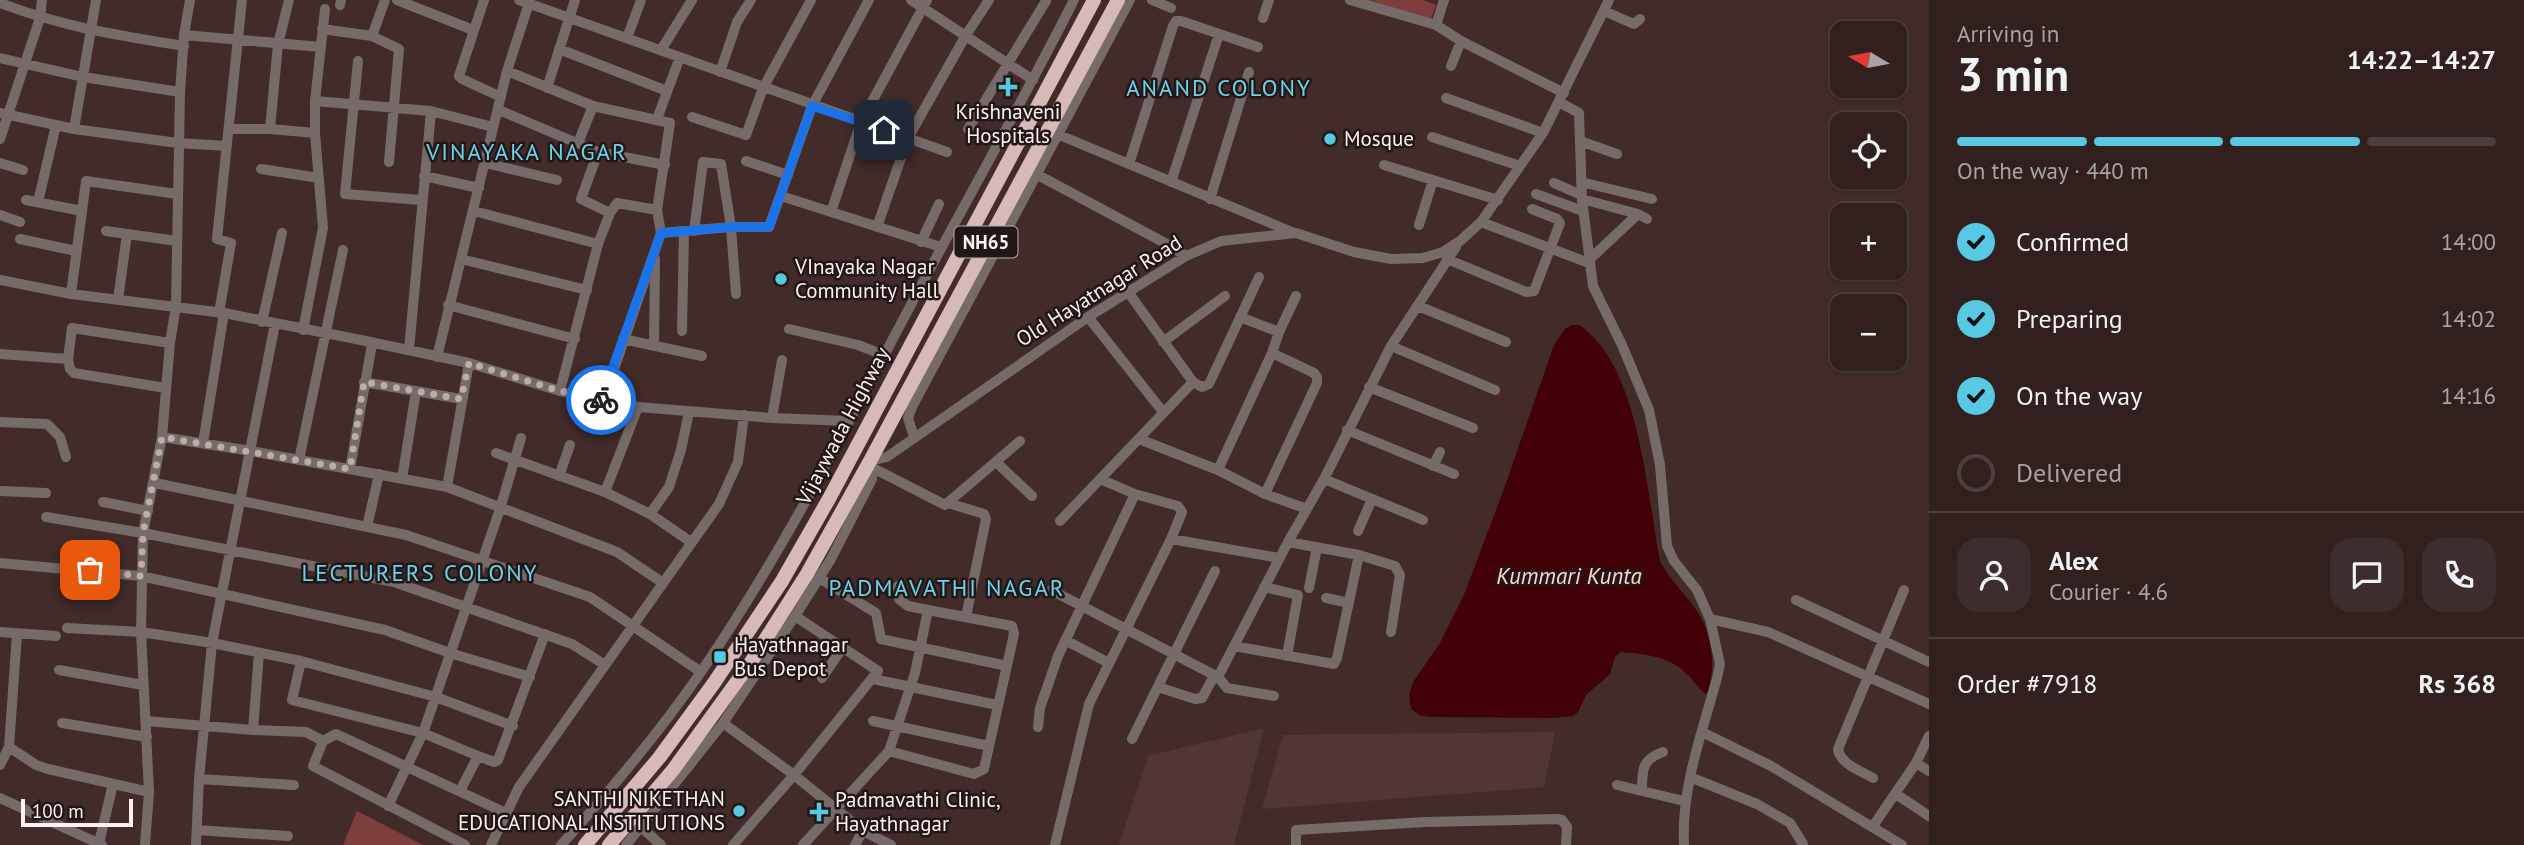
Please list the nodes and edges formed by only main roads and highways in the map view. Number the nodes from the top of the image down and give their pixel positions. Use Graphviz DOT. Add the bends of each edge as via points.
graph roads {
  1 [pos="1094,0"];
  2 [pos="1118,0"];
  3 [pos="585,845"];
  4 [pos="610,845"];
  1 -- 3 [label="highway, Vijaywada Highway / NH65" via="791,566 659,758"];
  2 -- 4 [label="highway, Vijaywada Highway / NH65" via="989,250 807,574 673,770"];
}
